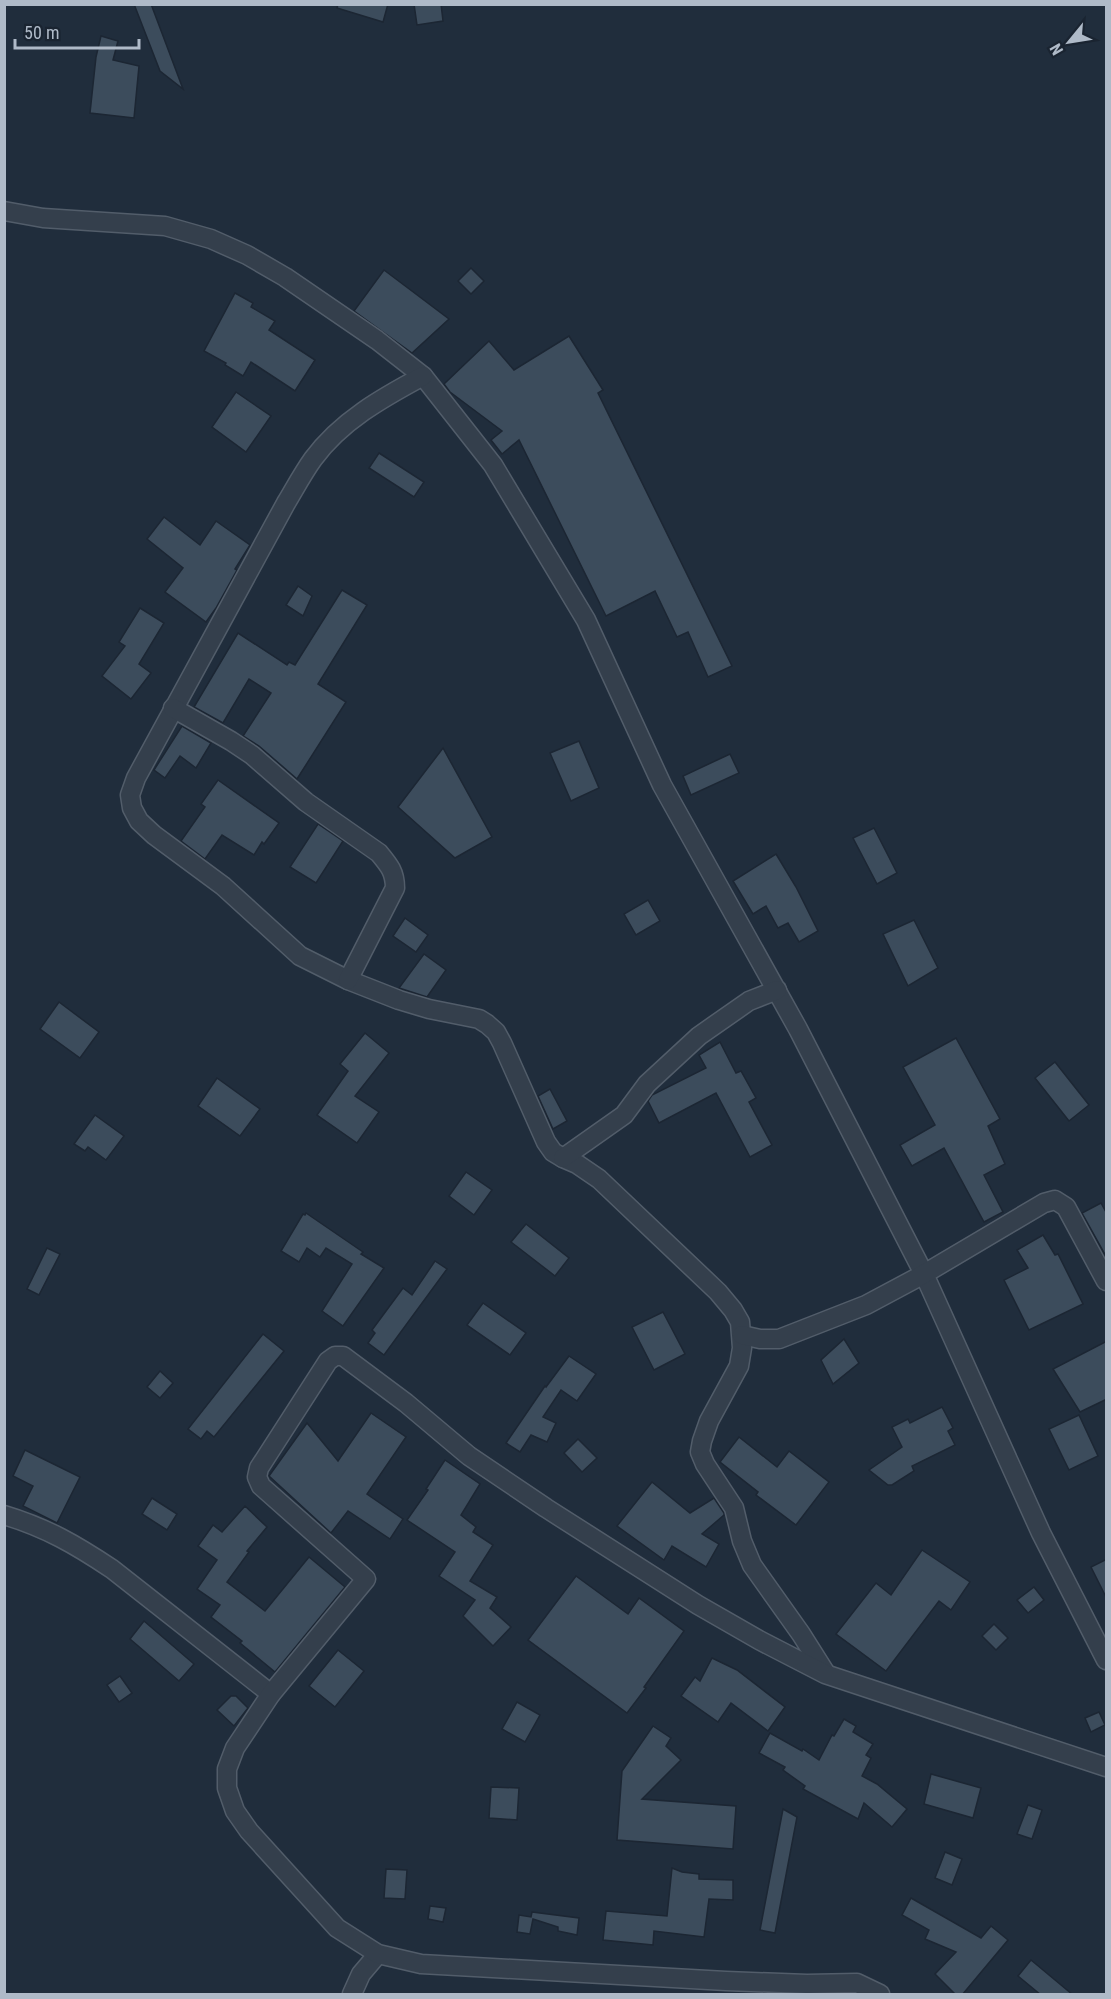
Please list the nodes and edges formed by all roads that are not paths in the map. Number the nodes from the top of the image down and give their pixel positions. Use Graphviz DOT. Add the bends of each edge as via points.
graph roads {
  1 [pos="4,211"];
  2 [pos="423,376"];
  3 [pos="173,708"];
  4 [pos="348,980"];
  5 [pos="777,990"];
  6 [pos="562,1158"];
  7 [pos="924,1274"];
  8 [pos="1107,1281"];
  9 [pos="742,1335"];
  10 [pos="4,1515"];
  11 [pos="1107,1660"];
  12 [pos="825,1674"];
  13 [pos="271,1694"];
  14 [pos="1107,1767"];
  15 [pos="378,1954"];
  16 [pos="352,1995"];
  17 [pos="880,1995"];
  1 -- 2 [label="street" via="43,218 165,226 211,239 285,276"];
  2 -- 3 [label="street" via="363,411 336,432 313,459"];
  2 -- 5 [label="street" via="493,465 586,620 662,785"];
  3 -- 4 [label="street" via="130,795 139,821 223,886 300,956"];
  3 -- 4 [label="street" via="252,755 292,791 390,865 396,888"];
  4 -- 6 [label="street" via="399,1000 487,1024 502,1043 546,1143"];
  5 -- 6 [label="street" via="749,1002 699,1036 647,1084 624,1115"];
  5 -- 7 [label="street"];
  6 -- 9 [label="street" via="600,1179 718,1292 740,1322"];
  7 -- 8 [label="street" via="1055,1200 1066,1207"];
  7 -- 9 [label="street" via="866,1305 779,1340"];
  7 -- 11 [label="street" via="1041,1533"];
  9 -- 12 [label="street" via="739,1366 709,1421 700,1452 734,1508 752,1565"];
  10 -- 13 [label="street" via="52,1532 112,1569"];
  12 -- 13 [label="street" via="698,1605 546,1508 469,1456 406,1402 343,1356 335,1356 257,1477 261,1486 366,1579"];
  12 -- 14 [label="street"];
  13 -- 15 [label="street" via="235,1748 227,1769 227,1788 235,1811 337,1928"];
  15 -- 16 [label="street" via="361,1974"];
  15 -- 17 [label="street" via="421,1964 726,1981 857,1983"];
}
